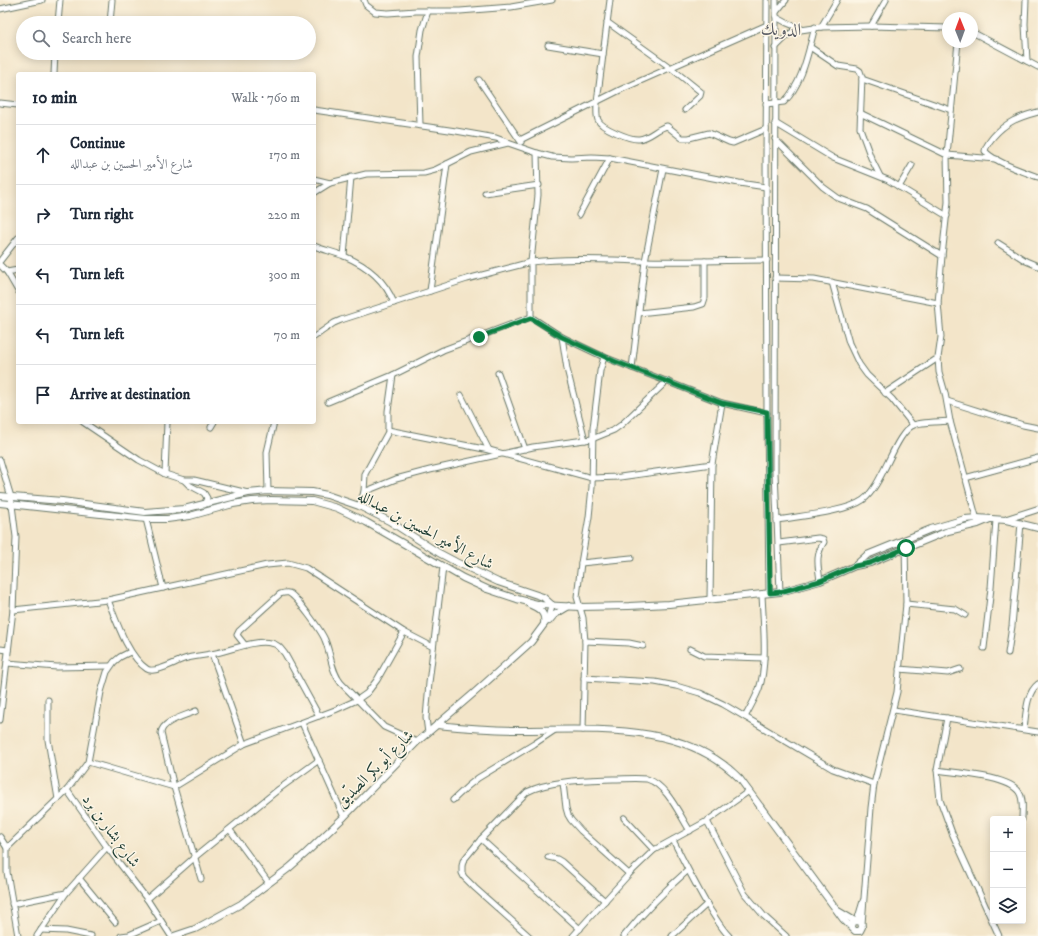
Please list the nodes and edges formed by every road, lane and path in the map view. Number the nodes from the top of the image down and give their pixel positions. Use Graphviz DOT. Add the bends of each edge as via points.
graph roads {
  1 [pos="42,0"];
  2 [pos="60,0"];
  3 [pos="112,0"];
  4 [pos="364,0"];
  5 [pos="552,0"];
  6 [pos="610,0"];
  7 [pos="767,0"];
  8 [pos="776,0"];
  9 [pos="786,0"];
  10 [pos="837,0"];
  11 [pos="886,0"];
  12 [pos="1026,0"];
  13 [pos="0,9"];
  14 [pos="428,11"];
  15 [pos="777,14"];
  16 [pos="59,16"];
  17 [pos="111,16"];
  18 [pos="607,22"];
  19 [pos="767,25"];
  20 [pos="871,26"];
  21 [pos="818,27"];
  22 [pos="942,28"];
  23 [pos="802,29"];
  24 [pos="978,35"];
  25 [pos="548,45"];
  26 [pos="810,47"];
  27 [pos="775,48"];
  28 [pos="957,48"];
  29 [pos="603,54"];
  30 [pos="55,60"];
  31 [pos="1027,62"];
  32 [pos="1038,67"];
  33 [pos="671,68"];
  34 [pos="54,72"];
  35 [pos="862,79"];
  36 [pos="479,80"];
  37 [pos="598,102"];
  38 [pos="0,103"];
  39 [pos="766,104"];
  40 [pos="776,104"];
  41 [pos="16,105"];
  42 [pos="316,110"];
  43 [pos="685,110"];
  44 [pos="951,110"];
  45 [pos="1038,112"];
  46 [pos="860,113"];
  47 [pos="775,124"];
  48 [pos="420,125"];
  49 [pos="766,129"];
  50 [pos="775,139"];
  51 [pos="520,140"];
  52 [pos="508,143"];
  53 [pos="525,148"];
  54 [pos="537,153"];
  55 [pos="947,155"];
  56 [pos="610,158"];
  57 [pos="996,159"];
  58 [pos="447,164"];
  59 [pos="912,165"];
  60 [pos="663,168"];
  61 [pos="880,176"];
  62 [pos="351,177"];
  63 [pos="1038,177"];
  64 [pos="316,180"];
  65 [pos="330,183"];
  66 [pos="539,185"];
  67 [pos="899,186"];
  68 [pos="766,187"];
  69 [pos="316,192"];
  70 [pos="485,193"];
  71 [pos="579,215"];
  72 [pos="946,216"];
  73 [pos="16,241"];
  74 [pos="998,243"];
  75 [pos="316,247"];
  76 [pos="344,256"];
  77 [pos="942,256"];
  78 [pos="767,260"];
  79 [pos="0,261"];
  80 [pos="645,261"];
  81 [pos="705,261"];
  82 [pos="530,262"];
  83 [pos="0,264"];
  84 [pos="1038,266"];
  85 [pos="16,270"];
  86 [pos="7,272"];
  87 [pos="775,278"];
  88 [pos="832,282"];
  89 [pos="16,288"];
  90 [pos="430,291"];
  91 [pos="394,303"];
  92 [pos="938,303"];
  93 [pos="639,313"];
  94 [pos="531,318"];
  95 [pos="316,336"];
  96 [pos="562,337"];
  97 [pos="604,357"];
  98 [pos="938,358"];
  99 [pos="632,368"];
  100 [pos="498,373"];
  101 [pos="393,375"];
  102 [pos="667,381"];
  103 [pos="767,391"];
  104 [pos="775,391"];
  105 [pos="885,392"];
  106 [pos="461,395"];
  107 [pos="947,401"];
  108 [pos="328,402"];
  109 [pos="722,403"];
  110 [pos="767,412"];
  111 [pos="950,421"];
  112 [pos="86,424"];
  113 [pos="167,424"];
  114 [pos="274,424"];
  115 [pos="913,425"];
  116 [pos="1038,428"];
  117 [pos="388,430"];
  118 [pos="592,439"];
  119 [pos="585,440"];
  120 [pos="525,449"];
  121 [pos="489,450"];
  122 [pos="502,454"];
  123 [pos="1038,458"];
  124 [pos="0,460"];
  125 [pos="712,464"];
  126 [pos="165,474"];
  127 [pos="592,478"];
  128 [pos="965,478"];
  129 [pos="184,480"];
  130 [pos="268,491"];
  131 [pos="288,492"];
  132 [pos="364,492"];
  133 [pos="248,493"];
  134 [pos="0,496"];
  135 [pos="11,497"];
  136 [pos="289,500"];
  137 [pos="0,503"];
  138 [pos="12,504"];
  139 [pos="204,505"];
  140 [pos="359,506"];
  141 [pos="184,509"];
  142 [pos="1038,509"];
  143 [pos="185,516"];
  144 [pos="146,519"];
  145 [pos="777,520"];
  146 [pos="993,520"];
  147 [pos="1006,520"];
  148 [pos="977,521"];
  149 [pos="1021,523"];
  150 [pos="1038,528"];
  151 [pos="906,540"];
  152 [pos="778,543"];
  153 [pos="906,548"];
  154 [pos="631,558"];
  155 [pos="581,563"];
  156 [pos="855,566"];
  157 [pos="443,567"];
  158 [pos="820,581"];
  159 [pos="162,588"];
  160 [pos="780,592"];
  161 [pos="770,593"];
  162 [pos="762,594"];
  163 [pos="517,599"];
  164 [pos="108,600"];
  165 [pos="710,600"];
  166 [pos="906,604"];
  167 [pos="552,605"];
  168 [pos="570,606"];
  169 [pos="580,607"];
  170 [pos="13,610"];
  171 [pos="965,615"];
  172 [pos="544,626"];
  173 [pos="404,632"];
  174 [pos="584,641"];
  175 [pos="245,645"];
  176 [pos="643,646"];
  177 [pos="433,647"];
  178 [pos="984,648"];
  179 [pos="0,649"];
  180 [pos="690,649"];
  181 [pos="8,650"];
  182 [pos="130,652"];
  183 [pos="1008,653"];
  184 [pos="212,654"];
  185 [pos="764,658"];
  186 [pos="7,663"];
  187 [pos="110,666"];
  188 [pos="899,669"];
  189 [pos="960,669"];
  190 [pos="584,678"];
  191 [pos="1038,684"];
  192 [pos="48,700"];
  193 [pos="357,700"];
  194 [pos="894,710"];
  195 [pos="196,711"];
  196 [pos="320,716"];
  197 [pos="745,717"];
  198 [pos="947,718"];
  199 [pos="0,720"];
  200 [pos="302,723"];
  201 [pos="437,725"];
  202 [pos="1024,729"];
  203 [pos="555,730"];
  204 [pos="582,730"];
  205 [pos="1038,732"];
  206 [pos="428,733"];
  207 [pos="417,742"];
  208 [pos="244,744"];
  209 [pos="319,760"];
  210 [pos="88,762"];
  211 [pos="937,770"];
  212 [pos="563,783"];
  213 [pos="874,784"];
  214 [pos="174,787"];
  215 [pos="67,790"];
  216 [pos="749,791"];
  217 [pos="58,799"];
  218 [pos="453,800"];
  219 [pos="344,816"];
  220 [pos="1022,816"];
  221 [pos="624,818"];
  222 [pos="707,821"];
  223 [pos="230,830"];
  224 [pos="690,831"];
  225 [pos="0,837"];
  226 [pos="481,839"];
  227 [pos="673,840"];
  228 [pos="107,847"];
  229 [pos="7,848"];
  230 [pos="654,850"];
  231 [pos="194,857"];
  232 [pos="548,857"];
  233 [pos="687,871"];
  234 [pos="629,874"];
  235 [pos="79,878"];
  236 [pos="200,879"];
  237 [pos="269,883"];
  238 [pos="66,894"];
  239 [pos="147,899"];
  240 [pos="604,901"];
  241 [pos="12,904"];
  242 [pos="707,904"];
  243 [pos="990,910"];
  244 [pos="161,921"];
  245 [pos="115,922"];
  246 [pos="995,924"];
  247 [pos="857,927"];
  248 [pos="195,929"];
  249 [pos="580,929"];
  250 [pos="41,930"];
  251 [pos="724,931"];
  252 [pos="18,936"];
  253 [pos="37,936"];
  254 [pos="91,936"];
  255 [pos="121,936"];
  256 [pos="171,936"];
  257 [pos="174,936"];
  258 [pos="186,936"];
  259 [pos="529,936"];
  260 [pos="574,936"];
  261 [pos="624,936"];
  262 [pos="672,936"];
  263 [pos="720,936"];
  264 [pos="729,936"];
  265 [pos="786,936"];
  266 [pos="864,936"];
  267 [pos="999,936"];
  1 -- 13 [label="street"];
  2 -- 16 [label="street"];
  3 -- 17 [label="street"];
  4 -- 14 [label="street" via="370,9 379,13"];
  5 -- 14 [label="street" via="486,9"];
  6 -- 18 [label="street"];
  7 -- 19 [label="street"];
  8 -- 15 [label="street"];
  9 -- 15 [label="street"];
  10 -- 21 [label="street"];
  11 -- 20 [label="street"];
  12 -- 31 [label="street"];
  14 -- 48 [label="street" via="418,57"];
  15 -- 23 [label="street" via="787,24"];
  15 -- 27 [label="street"];
  18 -- 29 [label="street"];
  18 -- 33 [label="street"];
  19 -- 33 [label="street"];
  19 -- 39 [label="street"];
  20 -- 21 [label="street"];
  20 -- 22 [label="street"];
  21 -- 23 [label="street"];
  21 -- 26 [label="street"];
  23 -- 27 [label="street" via="788,35"];
  24 -- 31 [label="street"];
  25 -- 29 [label="street"];
  26 -- 35 [label="street" via="838,66 859,70"];
  26 -- 40 [label="street" via="793,90 786,101"];
  27 -- 40 [label="street"];
  28 -- 44 [label="street"];
  29 -- 37 [label="street"];
  30 -- 34 [label="street"];
  31 -- 32 [label="street"];
  33 -- 37 [label="street"];
  33 -- 43 [label="street" via="700,92 700,96"];
  35 -- 44 [label="street"];
  35 -- 46 [label="street"];
  36 -- 51 [label="street"];
  37 -- 49 [label="street" via="597,118 601,125 638,140 667,126 682,138 709,133 733,143"];
  37 -- 51 [label="street"];
  38 -- 41 [label="street"];
  39 -- 40 [label="street"];
  39 -- 49 [label="street"];
  40 -- 47 [label="street"];
  42 -- 48 [label="street"];
  44 -- 55 [label="street"];
  45 -- 57 [label="street" via="1007,124 995,135 985,151"];
  46 -- 55 [label="street"];
  46 -- 61 [label="street" via="861,131"];
  47 -- 50 [label="street"];
  47 -- 61 [label="street" via="833,158"];
  48 -- 52 [label="street" via="496,138"];
  49 -- 68 [label="street"];
  50 -- 77 [label="street" via="823,187 838,198 867,209"];
  50 -- 87 [label="street"];
  51 -- 53 [label="street"];
  52 -- 53 [label="street"];
  52 -- 58 [label="street" via="471,152"];
  53 -- 54 [label="street"];
  54 -- 56 [label="street" via="561,158"];
  54 -- 66 [label="street"];
  55 -- 57 [label="street"];
  55 -- 72 [label="street"];
  56 -- 60 [label="street"];
  56 -- 71 [label="street"];
  57 -- 63 [label="street"];
  58 -- 62 [label="street" via="424,173 377,173"];
  58 -- 90 [label="street"];
  59 -- 67 [label="street"];
  60 -- 68 [label="street"];
  60 -- 80 [label="street"];
  61 -- 67 [label="street"];
  62 -- 65 [label="street"];
  62 -- 76 [label="street"];
  64 -- 65 [label="street"];
  65 -- 69 [label="street"];
  66 -- 70 [label="street"];
  66 -- 82 [label="street"];
  67 -- 72 [label="street"];
  68 -- 78 [label="street"];
  72 -- 77 [label="street"];
  73 -- 79 [label="street"];
  74 -- 84 [label="street"];
  75 -- 76 [label="street"];
  76 -- 91 [label="street" via="370,270 391,294"];
  77 -- 92 [label="street"];
  78 -- 81 [label="street"];
  78 -- 103 [label="street"];
  80 -- 81 [label="street"];
  80 -- 82 [label="street" via="582,259"];
  80 -- 93 [label="street"];
  81 -- 93 [label="street" via="703,304"];
  82 -- 90 [label="street"];
  82 -- 94 [label="street"];
  83 -- 86 [label="street"];
  85 -- 86 [label="street"];
  86 -- 89 [label="street"];
  87 -- 88 [label="street"];
  87 -- 104 [label="street"];
  88 -- 92 [label="street"];
  88 -- 105 [label="street" via="849,343 859,364"];
  90 -- 91 [label="street"];
  91 -- 95 [label="street" via="338,322"];
  92 -- 98 [label="street" via="941,337"];
  93 -- 99 [label="street"];
  94 -- 96 [label="street"];
  94 -- 101 [label="street" via="443,350"];
  96 -- 97 [label="street"];
  96 -- 119 [label="street" via="567,369"];
  97 -- 99 [label="street"];
  97 -- 118 [label="street"];
  98 -- 105 [label="street"];
  98 -- 107 [label="street"];
  99 -- 102 [label="street"];
  100 -- 120 [label="street"];
  101 -- 108 [label="street"];
  101 -- 117 [label="street"];
  102 -- 109 [label="street"];
  102 -- 118 [label="street" via="621,425"];
  103 -- 104 [label="street"];
  103 -- 110 [label="street"];
  104 -- 145 [label="street"];
  105 -- 115 [label="street"];
  106 -- 121 [label="street"];
  107 -- 111 [label="street"];
  107 -- 116 [label="street"];
  109 -- 110 [label="street"];
  109 -- 125 [label="street"];
  110 -- 161 [label="street"];
  111 -- 115 [label="street"];
  111 -- 128 [label="street"];
  112 -- 126 [label="street" via="139,460"];
  113 -- 126 [label="street"];
  114 -- 130 [label="street" via="267,452"];
  115 -- 145 [label="street" via="904,433 874,489 863,500 843,508"];
  117 -- 121 [label="street"];
  117 -- 132 [label="street" via="366,474"];
  118 -- 119 [label="street"];
  118 -- 127 [label="street"];
  119 -- 120 [label="street"];
  120 -- 122 [label="street"];
  121 -- 122 [label="street"];
  122 -- 127 [label="street"];
  122 -- 132 [label="street" via="396,479"];
  123 -- 128 [label="street"];
  124 -- 135 [label="street"];
  125 -- 127 [label="street" via="620,477"];
  125 -- 165 [label="street"];
  126 -- 129 [label="street"];
  127 -- 155 [label="street" via="590,517"];
  128 -- 148 [label="street"];
  129 -- 133 [label="street"];
  129 -- 139 [label="street" via="204,493 207,498"];
  130 -- 131 [label="street, شارع الأمير الحسين بن عبدالله"];
  130 -- 133 [label="street, شارع الأمير الحسين بن عبدالله"];
  131 -- 136 [label="street"];
  131 -- 140 [label="street, شارع الأمير الحسين بن عبدالله" via="312,492"];
  132 -- 140 [label="street"];
  133 -- 139 [label="street, شارع الأمير الحسين بن عبدالله"];
  134 -- 135 [label="street, شارع الأمير الحسين بن عبدالله"];
  135 -- 138 [label="street"];
  135 -- 141 [label="street, شارع الأمير الحسين بن عبدالله" via="145,512"];
  136 -- 143 [label="street, شارع الأمير الحسين بن عبدالله" via="242,502"];
  136 -- 157 [label="street, شارع الأمير الحسين بن عبدالله" via="312,501 336,508 366,522"];
  137 -- 138 [label="street, شارع الأمير الحسين بن عبدالله"];
  138 -- 144 [label="street, شارع الأمير الحسين بن عبدالله"];
  138 -- 170 [label="street" via="16,537"];
  139 -- 141 [label="street, شارع الأمير الحسين بن عبدالله"];
  140 -- 167 [label="street, شارع الأمير الحسين بن عبدالله" via="389,521 456,562 498,582 543,597"];
  141 -- 143 [label="street"];
  142 -- 147 [label="street"];
  143 -- 144 [label="street, شارع الأمير الحسين بن عبدالله"];
  144 -- 159 [label="street"];
  145 -- 152 [label="street"];
  146 -- 147 [label="street, شارع الأمير الحسين بن عبدالله"];
  146 -- 148 [label="street, شارع الأمير الحسين بن عبدالله"];
  146 -- 178 [label="street" via="991,588"];
  147 -- 149 [label="street, شارع الأمير الحسين بن عبدالله"];
  148 -- 151 [label="street, شارع الأمير الحسين بن عبدالله" via="955,521"];
  148 -- 153 [label="street, شارع الأمير الحسين بن عبدالله"];
  149 -- 150 [label="street, شارع الأمير الحسين بن عبدالله"];
  149 -- 183 [label="street"];
  151 -- 153 [label="street"];
  151 -- 156 [label="street, شارع الأمير الحسين بن عبدالله" via="867,555"];
  152 -- 158 [label="street" via="823,539 824,542 818,552"];
  152 -- 160 [label="street"];
  153 -- 156 [label="street, شارع الأمير الحسين بن عبدالله" via="870,563"];
  153 -- 166 [label="street"];
  154 -- 155 [label="street"];
  155 -- 169 [label="street" via="577,597"];
  156 -- 158 [label="street, شارع الأمير الحسين بن عبدالله"];
  157 -- 163 [label="street, شارع الأمير الحسين بن عبدالله" via="487,589"];
  157 -- 177 [label="street"];
  158 -- 160 [label="street, شارع الأمير الحسين بن عبدالله"];
  159 -- 164 [label="street"];
  159 -- 173 [label="street" via="267,565 288,563 306,568"];
  160 -- 161 [label="street, شارع الأمير الحسين بن عبدالله"];
  161 -- 162 [label="street, شارع الأمير الحسين بن عبدالله"];
  162 -- 165 [label="street, شارع الأمير الحسين بن عبدالله"];
  162 -- 185 [label="street"];
  163 -- 167 [label="street, شارع الأمير الحسين بن عبدالله"];
  163 -- 172 [label="street" via="540,611 545,617"];
  164 -- 170 [label="street"];
  164 -- 182 [label="street"];
  165 -- 169 [label="street, شارع الأمير الحسين بن عبدالله"];
  166 -- 171 [label="street" via="955,609"];
  166 -- 188 [label="street"];
  167 -- 168 [label="street, شارع الأمير الحسين بن عبدالله"];
  167 -- 172 [label="street, شارع أبو بكر الصدّيق"];
  168 -- 169 [label="street, شارع الأمير الحسين بن عبدالله"];
  168 -- 172 [label="street" via="554,615"];
  169 -- 174 [label="street" via="584,618"];
  170 -- 181 [label="street"];
  172 -- 201 [label="street, شارع أبو بكر الصدّيق" via="531,642"];
  173 -- 177 [label="street"];
  173 -- 193 [label="street" via="373,686"];
  174 -- 176 [label="street"];
  174 -- 190 [label="street"];
  175 -- 184 [label="street"];
  175 -- 193 [label="street" via="237,635 239,631 280,594 288,593 294,597 324,636 338,680"];
  175 -- 196 [label="street" via="269,642 279,646"];
  177 -- 206 [label="street" via="426,718"];
  179 -- 181 [label="street"];
  180 -- 185 [label="street" via="704,656"];
  181 -- 186 [label="street"];
  182 -- 184 [label="street" via="145,668 151,670 188,658"];
  182 -- 187 [label="street"];
  184 -- 208 [label="street"];
  185 -- 197 [label="street" via="759,688"];
  186 -- 187 [label="street"];
  186 -- 199 [label="street"];
  187 -- 210 [label="street, شارع بشار بن برد" via="101,692"];
  188 -- 189 [label="street" via="948,673"];
  188 -- 194 [label="street"];
  190 -- 197 [label="street" via="676,686 700,693"];
  190 -- 204 [label="street"];
  191 -- 202 [label="street" via="1030,695"];
  192 -- 217 [label="street" via="48,740"];
  193 -- 196 [label="street"];
  193 -- 207 [label="street" via="384,727"];
  194 -- 198 [label="street"];
  194 -- 213 [label="street"];
  195 -- 214 [label="street" via="166,724 161,731"];
  196 -- 200 [label="street"];
  197 -- 213 [label="street" via="833,769"];
  198 -- 202 [label="street"];
  198 -- 211 [label="street"];
  200 -- 208 [label="street"];
  200 -- 209 [label="street"];
  201 -- 203 [label="street" via="493,730"];
  201 -- 206 [label="street, شارع أبو بكر الصدّيق"];
  202 -- 205 [label="street"];
  203 -- 204 [label="street"];
  203 -- 218 [label="street" via="478,778"];
  204 -- 216 [label="street" via="637,733 680,742 706,753 723,764"];
  206 -- 207 [label="street, شارع أبو بكر الصدّيق"];
  207 -- 219 [label="street, شارع أبو بكر الصدّيق"];
  208 -- 214 [label="street"];
  209 -- 219 [label="street"];
  209 -- 223 [label="street"];
  210 -- 214 [label="street"];
  210 -- 215 [label="street, شارع بشار بن برد"];
  211 -- 220 [label="street" via="1007,782 1020,793 1023,803"];
  211 -- 243 [label="street" via="943,811"];
  212 -- 224 [label="street" via="642,778 652,780 664,790"];
  212 -- 226 [label="street" via="527,792"];
  212 -- 234 [label="street" via="566,808 571,820"];
  213 -- 247 [label="street" via="870,808 865,894"];
  214 -- 231 [label="street"];
  215 -- 217 [label="street"];
  215 -- 228 [label="street, شارع بشار بن برد"];
  216 -- 222 [label="street"];
  216 -- 247 [label="street" via="837,910"];
  217 -- 229 [label="street"];
  219 -- 237 [label="street, شارع أبو بكر الصدّيق" via="306,853"];
  221 -- 230 [label="street"];
  222 -- 224 [label="street"];
  222 -- 265 [label="street" via="745,894"];
  223 -- 231 [label="street"];
  223 -- 237 [label="street"];
  224 -- 227 [label="street"];
  225 -- 229 [label="street"];
  226 -- 249 [label="street"];
  226 -- 259 [label="street" via="463,861 462,873 475,888"];
  227 -- 230 [label="street"];
  227 -- 233 [label="street"];
  228 -- 235 [label="street"];
  228 -- 239 [label="street, شارع بشار بن برد"];
  229 -- 241 [label="street" via="7,872"];
  230 -- 234 [label="street"];
  231 -- 236 [label="street"];
  231 -- 239 [label="street"];
  232 -- 240 [label="street" via="562,862"];
  233 -- 242 [label="street"];
  233 -- 261 [label="street"];
  234 -- 240 [label="street"];
  235 -- 238 [label="street"];
  235 -- 245 [label="street"];
  237 -- 248 [label="street, شارع أبو بكر الصدّيق" via="241,904"];
  238 -- 241 [label="street"];
  238 -- 250 [label="street"];
  239 -- 244 [label="street, شارع بشار بن برد"];
  240 -- 249 [label="street"];
  241 -- 252 [label="street"];
  242 -- 251 [label="street"];
  242 -- 262 [label="street"];
  244 -- 255 [label="street"];
  244 -- 256 [label="street, شارع بشار بن برد"];
  246 -- 267 [label="street"];
  247 -- 266 [label="street"];
  248 -- 257 [label="street, شارع أبو بكر الصدّيق"];
  248 -- 258 [label="street, شارع أبو بكر الصدّيق"];
  249 -- 260 [label="street"];
  250 -- 253 [label="street"];
  250 -- 254 [label="street"];
  251 -- 263 [label="street"];
  251 -- 264 [label="street"];
}
